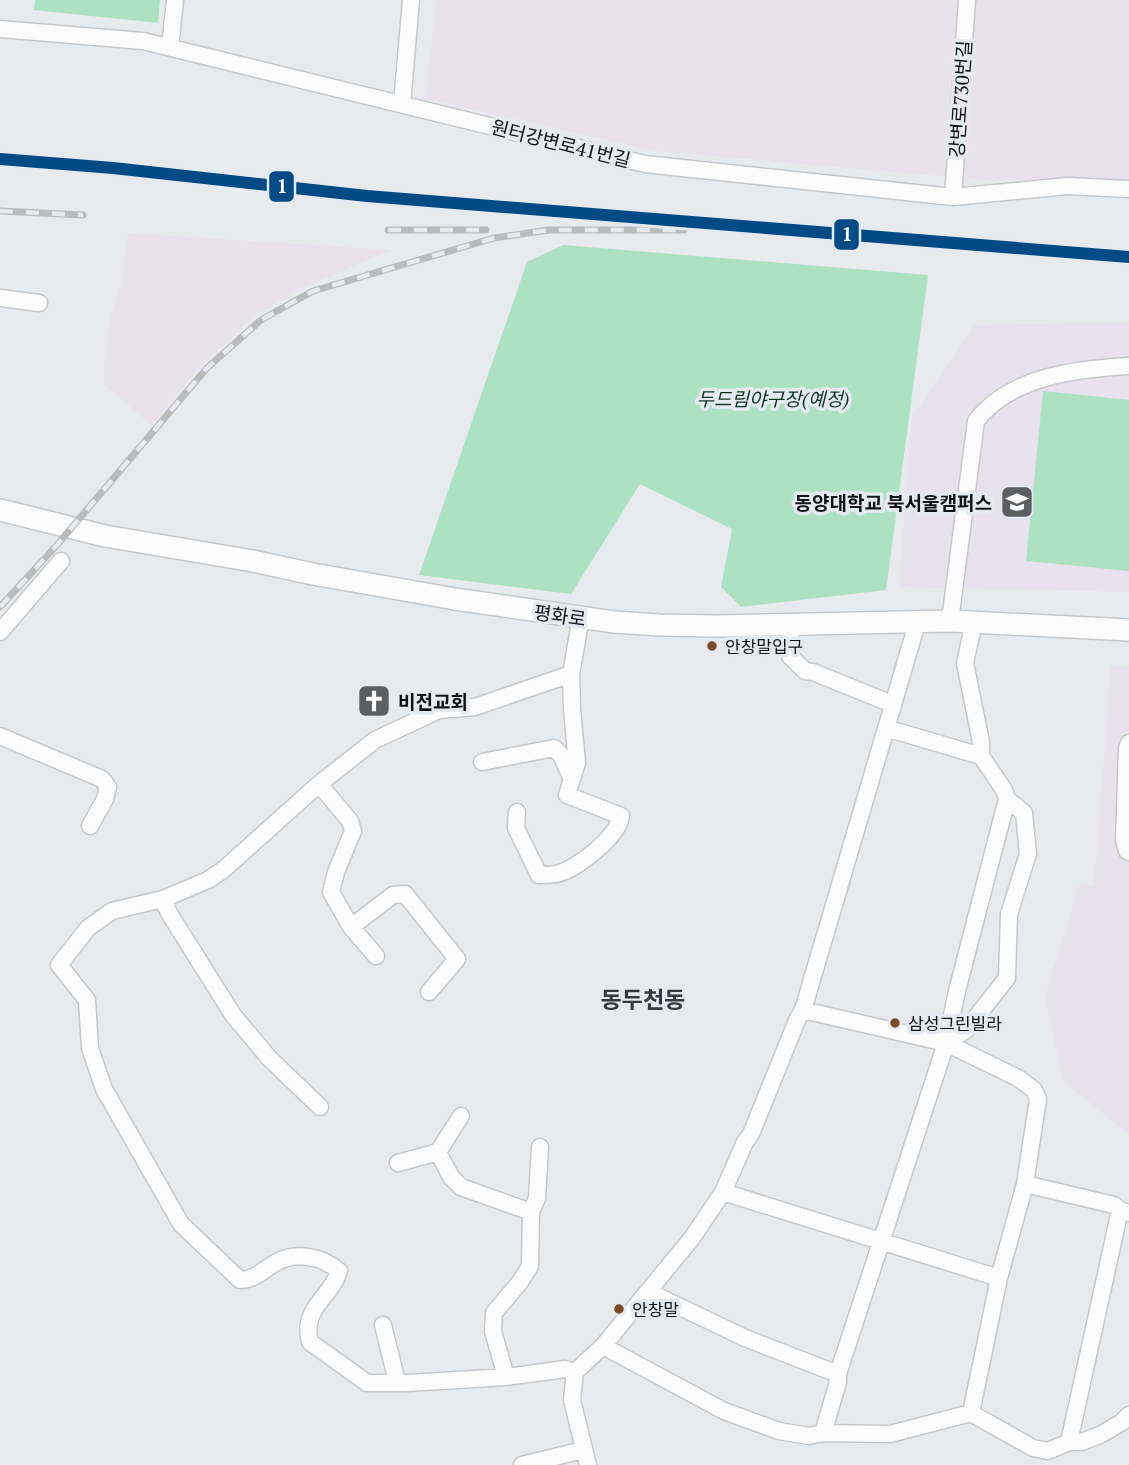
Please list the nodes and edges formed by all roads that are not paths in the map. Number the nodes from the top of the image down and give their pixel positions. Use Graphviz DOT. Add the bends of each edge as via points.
graph roads {
  1 [pos="175,0"];
  2 [pos="411,0"];
  3 [pos="967,0"];
  4 [pos="0,29"];
  5 [pos="170,47"];
  6 [pos="402,104"];
  7 [pos="1129,190"];
  8 [pos="953,197"];
  9 [pos="0,298"];
  10 [pos="39,303"];
  11 [pos="1129,366"];
  12 [pos="0,510"];
  13 [pos="61,561"];
  14 [pos="581,617"];
  15 [pos="918,620"];
  16 [pos="950,621"];
  17 [pos="974,622"];
  18 [pos="791,623"];
  19 [pos="1129,630"];
  20 [pos="0,632"];
  21 [pos="571,674"];
  22 [pos="892,704"];
  23 [pos="886,728"];
  24 [pos="0,736"];
  25 [pos="1129,743"];
  26 [pos="981,755"];
  27 [pos="482,762"];
  28 [pos="571,776"];
  29 [pos="319,784"];
  30 [pos="1007,799"];
  31 [pos="517,812"];
  32 [pos="90,826"];
  33 [pos="1129,852"];
  34 [pos="163,898"];
  35 [pos="351,927"];
  36 [pos="376,956"];
  37 [pos="429,992"];
  38 [pos="803,1010"];
  39 [pos="947,1043"];
  40 [pos="320,1107"];
  41 [pos="461,1116"];
  42 [pos="540,1147"];
  43 [pos="438,1152"];
  44 [pos="398,1163"];
  45 [pos="1025,1184"];
  46 [pos="723,1192"];
  47 [pos="1124,1211"];
  48 [pos="531,1212"];
  49 [pos="882,1243"];
  50 [pos="999,1278"];
  51 [pos="649,1292"];
  52 [pos="383,1325"];
  53 [pos="603,1346"];
  54 [pos="575,1373"];
  55 [pos="838,1374"];
  56 [pos="506,1377"];
  57 [pos="397,1382"];
  58 [pos="971,1413"];
  59 [pos="1129,1415"];
  60 [pos="823,1433"];
  61 [pos="1069,1441"];
  62 [pos="585,1458"];
  63 [pos="522,1465"];
  1 -- 5 [label="street"];
  2 -- 6 [label="street"];
  3 -- 8 [label="street, 강변로730번길"];
  4 -- 5 [label="street, 원터강변로41번길"];
  5 -- 6 [label="street, 원터강변로41번길"];
  6 -- 8 [label="street, 원터강변로41번길" via="645,164"];
  7 -- 8 [label="street, 원터강변로41번길" via="1067,186"];
  9 -- 10 [label="street"];
  11 -- 16 [label="street" via="1083,368 1029,384 995,401 976,421"];
  12 -- 14 [label="main road, 평화로" via="106,536"];
  13 -- 20 [label="street"];
  14 -- 18 [label="main road, 평화로" via="659,625"];
  14 -- 21 [label="street"];
  15 -- 16 [label="main road, 평화로"];
  15 -- 18 [label="main road, 평화로"];
  15 -- 22 [label="street"];
  16 -- 17 [label="main road, 평화로"];
  17 -- 19 [label="main road, 평화로"];
  17 -- 26 [label="street" via="965,663"];
  18 -- 22 [label="street" via="790,656 805,671"];
  21 -- 28 [label="street" via="577,763"];
  21 -- 29 [label="street" via="475,707 439,710 375,740"];
  22 -- 23 [label="street"];
  23 -- 26 [label="street"];
  23 -- 38 [label="street"];
  24 -- 32 [label="street" via="102,779 108,787 105,799"];
  25 -- 33 [label="street" via="1124,840"];
  26 -- 30 [label="street"];
  27 -- 28 [label="street" via="554,748"];
  28 -- 31 [label="street" via="567,795 621,816 609,839 578,864 557,874 539,875 516,828"];
  29 -- 34 [label="street" via="223,870"];
  29 -- 35 [label="street" via="353,831 331,892"];
  30 -- 39 [label="street"];
  30 -- 39 [label="street" via="1024,813 1028,854 1009,914 1007,978 966,1030"];
  34 -- 40 [label="street" via="233,1015"];
  34 -- 57 [label="street" via="112,911 88,928 59,965 87,1000 90,1048 104,1089 181,1224 240,1280 250,1280 293,1256 332,1265 339,1271 311,1316 310,1342 367,1382"];
  35 -- 36 [label="street"];
  35 -- 37 [label="street" via="393,895 405,894 457,959"];
  38 -- 39 [label="street"];
  38 -- 46 [label="street"];
  39 -- 45 [label="street" via="1034,1090 1038,1099"];
  39 -- 49 [label="street"];
  41 -- 43 [label="street"];
  42 -- 48 [label="street" via="537,1198"];
  43 -- 44 [label="street"];
  43 -- 48 [label="street" via="461,1187"];
  45 -- 47 [label="street"];
  45 -- 50 [label="street"];
  46 -- 49 [label="street"];
  46 -- 51 [label="street"];
  47 -- 61 [label="street"];
  48 -- 56 [label="street" via="530,1266 494,1313 493,1331"];
  49 -- 50 [label="street"];
  49 -- 55 [label="street"];
  50 -- 58 [label="street"];
  51 -- 53 [label="street"];
  51 -- 55 [label="street" via="745,1338"];
  52 -- 57 [label="street"];
  53 -- 54 [label="street"];
  53 -- 60 [label="street" via="724,1410 779,1431 809,1436"];
  54 -- 56 [label="street" via="565,1369"];
  54 -- 62 [label="street" via="572,1400"];
  55 -- 60 [label="street"];
  56 -- 57 [label="street"];
  58 -- 60 [label="street" via="890,1434"];
  58 -- 61 [label="street" via="1033,1447 1048,1451"];
  59 -- 61 [label="street" via="1102,1434"];
  62 -- 63 [label="street"];
}
